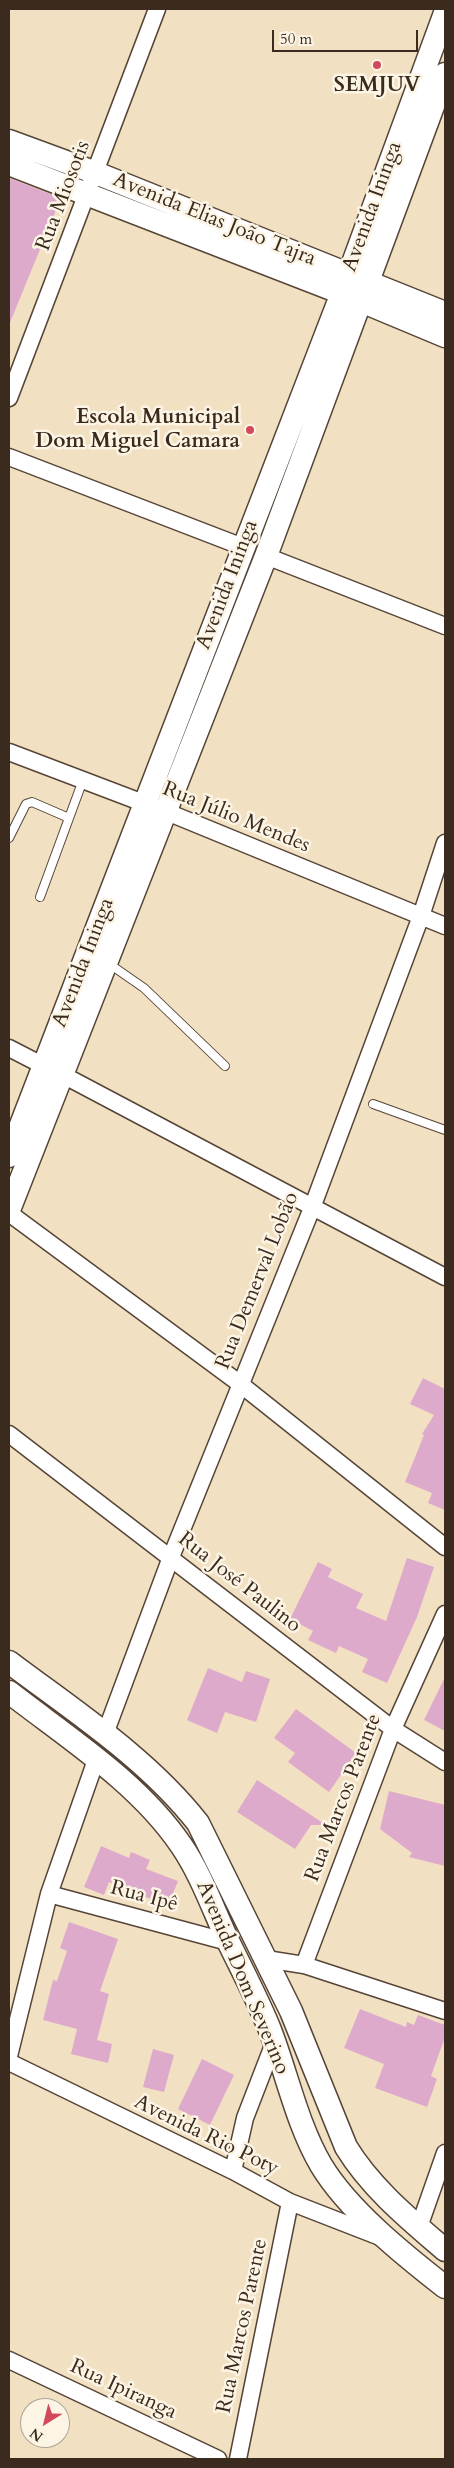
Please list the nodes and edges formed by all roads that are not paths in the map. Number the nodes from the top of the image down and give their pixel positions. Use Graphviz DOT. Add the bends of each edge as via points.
graph roads {
  1 [pos="157,9"];
  2 [pos="441,13"];
  3 [pos="445,74"];
  4 [pos="9,141"];
  5 [pos="9,164"];
  6 [pos="96,173"];
  7 [pos="88,194"];
  8 [pos="354,287"];
  9 [pos="445,313"];
  10 [pos="445,336"];
  11 [pos="9,398"];
  12 [pos="9,457"];
  13 [pos="242,547"];
  14 [pos="266,556"];
  15 [pos="445,626"];
  16 [pos="9,752"];
  17 [pos="82,780"];
  18 [pos="145,804"];
  19 [pos="167,812"];
  20 [pos="69,818"];
  21 [pos="9,838"];
  22 [pos="445,843"];
  23 [pos="40,897"];
  24 [pos="421,916"];
  25 [pos="445,926"];
  26 [pos="107,963"];
  27 [pos="9,1048"];
  28 [pos="225,1066"];
  29 [pos="53,1071"];
  30 [pos="374,1104"];
  31 [pos="445,1130"];
  32 [pos="9,1156"];
  33 [pos="312,1208"];
  34 [pos="9,1212"];
  35 [pos="445,1277"];
  36 [pos="239,1383"];
  37 [pos="9,1434"];
  38 [pos="445,1547"];
  39 [pos="171,1557"];
  40 [pos="445,1614"];
  41 [pos="9,1662"];
  42 [pos="9,1692"];
  43 [pos="393,1729"];
  44 [pos="105,1734"];
  45 [pos="96,1760"];
  46 [pos="445,1762"];
  47 [pos="49,1894"];
  48 [pos="228,1942"];
  49 [pos="266,1959"];
  50 [pos="304,1965"];
  51 [pos="445,2011"];
  52 [pos="274,2043"];
  53 [pos="9,2056"];
  54 [pos="9,2062"];
  55 [pos="445,2154"];
  56 [pos="233,2171"];
  57 [pos="290,2202"];
  58 [pos="419,2227"];
  59 [pos="388,2240"];
  60 [pos="445,2250"];
  61 [pos="445,2287"];
  62 [pos="9,2360"];
  63 [pos="218,2459"];
  64 [pos="238,2459"];
  1 -- 6 [label="street, Rua Miosotis"];
  2 -- 8 [label="main road, Avenida Ininga"];
  3 -- 8 [label="main road, Avenida Ininga"];
  4 -- 6 [label="main road, Avenida Elias João Tajra"];
  5 -- 7 [label="main road, Avenida Elias João Tajra"];
  6 -- 7 [label="street, Rua Miosotis"];
  6 -- 8 [label="main road, Avenida Elias João Tajra"];
  7 -- 8 [label="main road, Avenida Elias João Tajra"];
  7 -- 11 [label="street, Rua Miosotis"];
  8 -- 9 [label="main road, Avenida Elias João Tajra"];
  8 -- 10 [label="main road, Avenida Elias João Tajra"];
  8 -- 13 [label="main road, Avenida Ininga"];
  8 -- 14 [label="main road, Avenida Ininga"];
  12 -- 13 [label="street"];
  13 -- 18 [label="main road, Avenida Ininga"];
  14 -- 15 [label="street"];
  14 -- 19 [label="main road, Avenida Ininga"];
  16 -- 17 [label="street, Rua Júlio Mendes"];
  17 -- 18 [label="street, Rua Júlio Mendes"];
  17 -- 20 [label="lane"];
  18 -- 19 [label="street, Rua Júlio Mendes"];
  18 -- 29 [label="main road, Avenida Ininga"];
  19 -- 24 [label="street, Rua Júlio Mendes"];
  19 -- 26 [label="main road, Avenida Ininga"];
  20 -- 21 [label="lane" via="32,802 26,804"];
  20 -- 23 [label="lane"];
  22 -- 24 [label="street, Rua Demerval Lobão"];
  24 -- 25 [label="street, Rua Júlio Mendes"];
  24 -- 33 [label="street, Rua Demerval Lobão"];
  26 -- 28 [label="lane" via="144,988"];
  26 -- 29 [label="main road, Avenida Ininga"];
  27 -- 29 [label="street"];
  29 -- 32 [label="main road, Avenida Ininga"];
  29 -- 33 [label="street"];
  29 -- 34 [label="main road, Avenida Ininga"];
  30 -- 31 [label="lane"];
  33 -- 35 [label="street"];
  33 -- 36 [label="street, Rua Demerval Lobão"];
  34 -- 36 [label="street"];
  36 -- 38 [label="street"];
  36 -- 39 [label="street, Rua Demerval Lobão"];
  37 -- 39 [label="street, Rua José Paulino"];
  39 -- 43 [label="street, Rua José Paulino"];
  39 -- 44 [label="street, Rua Demerval Lobão"];
  40 -- 43 [label="street, Rua Marcos Parente"];
  41 -- 44 [label="main road, Avenida Dom Severino"];
  42 -- 45 [label="main road, Avenida Dom Severino"];
  43 -- 46 [label="street, Rua José Paulino"];
  43 -- 50 [label="street, Rua Marcos Parente"];
  44 -- 49 [label="main road, Avenida Dom Severino" via="166,1786 198,1823"];
  45 -- 47 [label="street"];
  45 -- 48 [label="main road, Avenida Dom Severino" via="164,1822 196,1870"];
  47 -- 48 [label="street, Rua Ipê"];
  47 -- 53 [label="street"];
  48 -- 52 [label="main road, Avenida Dom Severino"];
  49 -- 50 [label="street"];
  49 -- 58 [label="main road, Avenida Dom Severino" via="358,2168"];
  50 -- 51 [label="street"];
  52 -- 56 [label="street" via="245,2118"];
  52 -- 59 [label="main road, Avenida Dom Severino" via="320,2164"];
  54 -- 56 [label="street, Avenida Rio Poty"];
  55 -- 58 [label="street"];
  56 -- 57 [label="street, Avenida Rio Poty"];
  57 -- 59 [label="street, Avenida Rio Poty"];
  57 -- 64 [label="street, Rua Marcos Parente"];
  58 -- 60 [label="main road, Avenida Dom Severino"];
  59 -- 61 [label="main road, Avenida Dom Severino"];
  62 -- 63 [label="street, Rua Ipiranga"];
}
